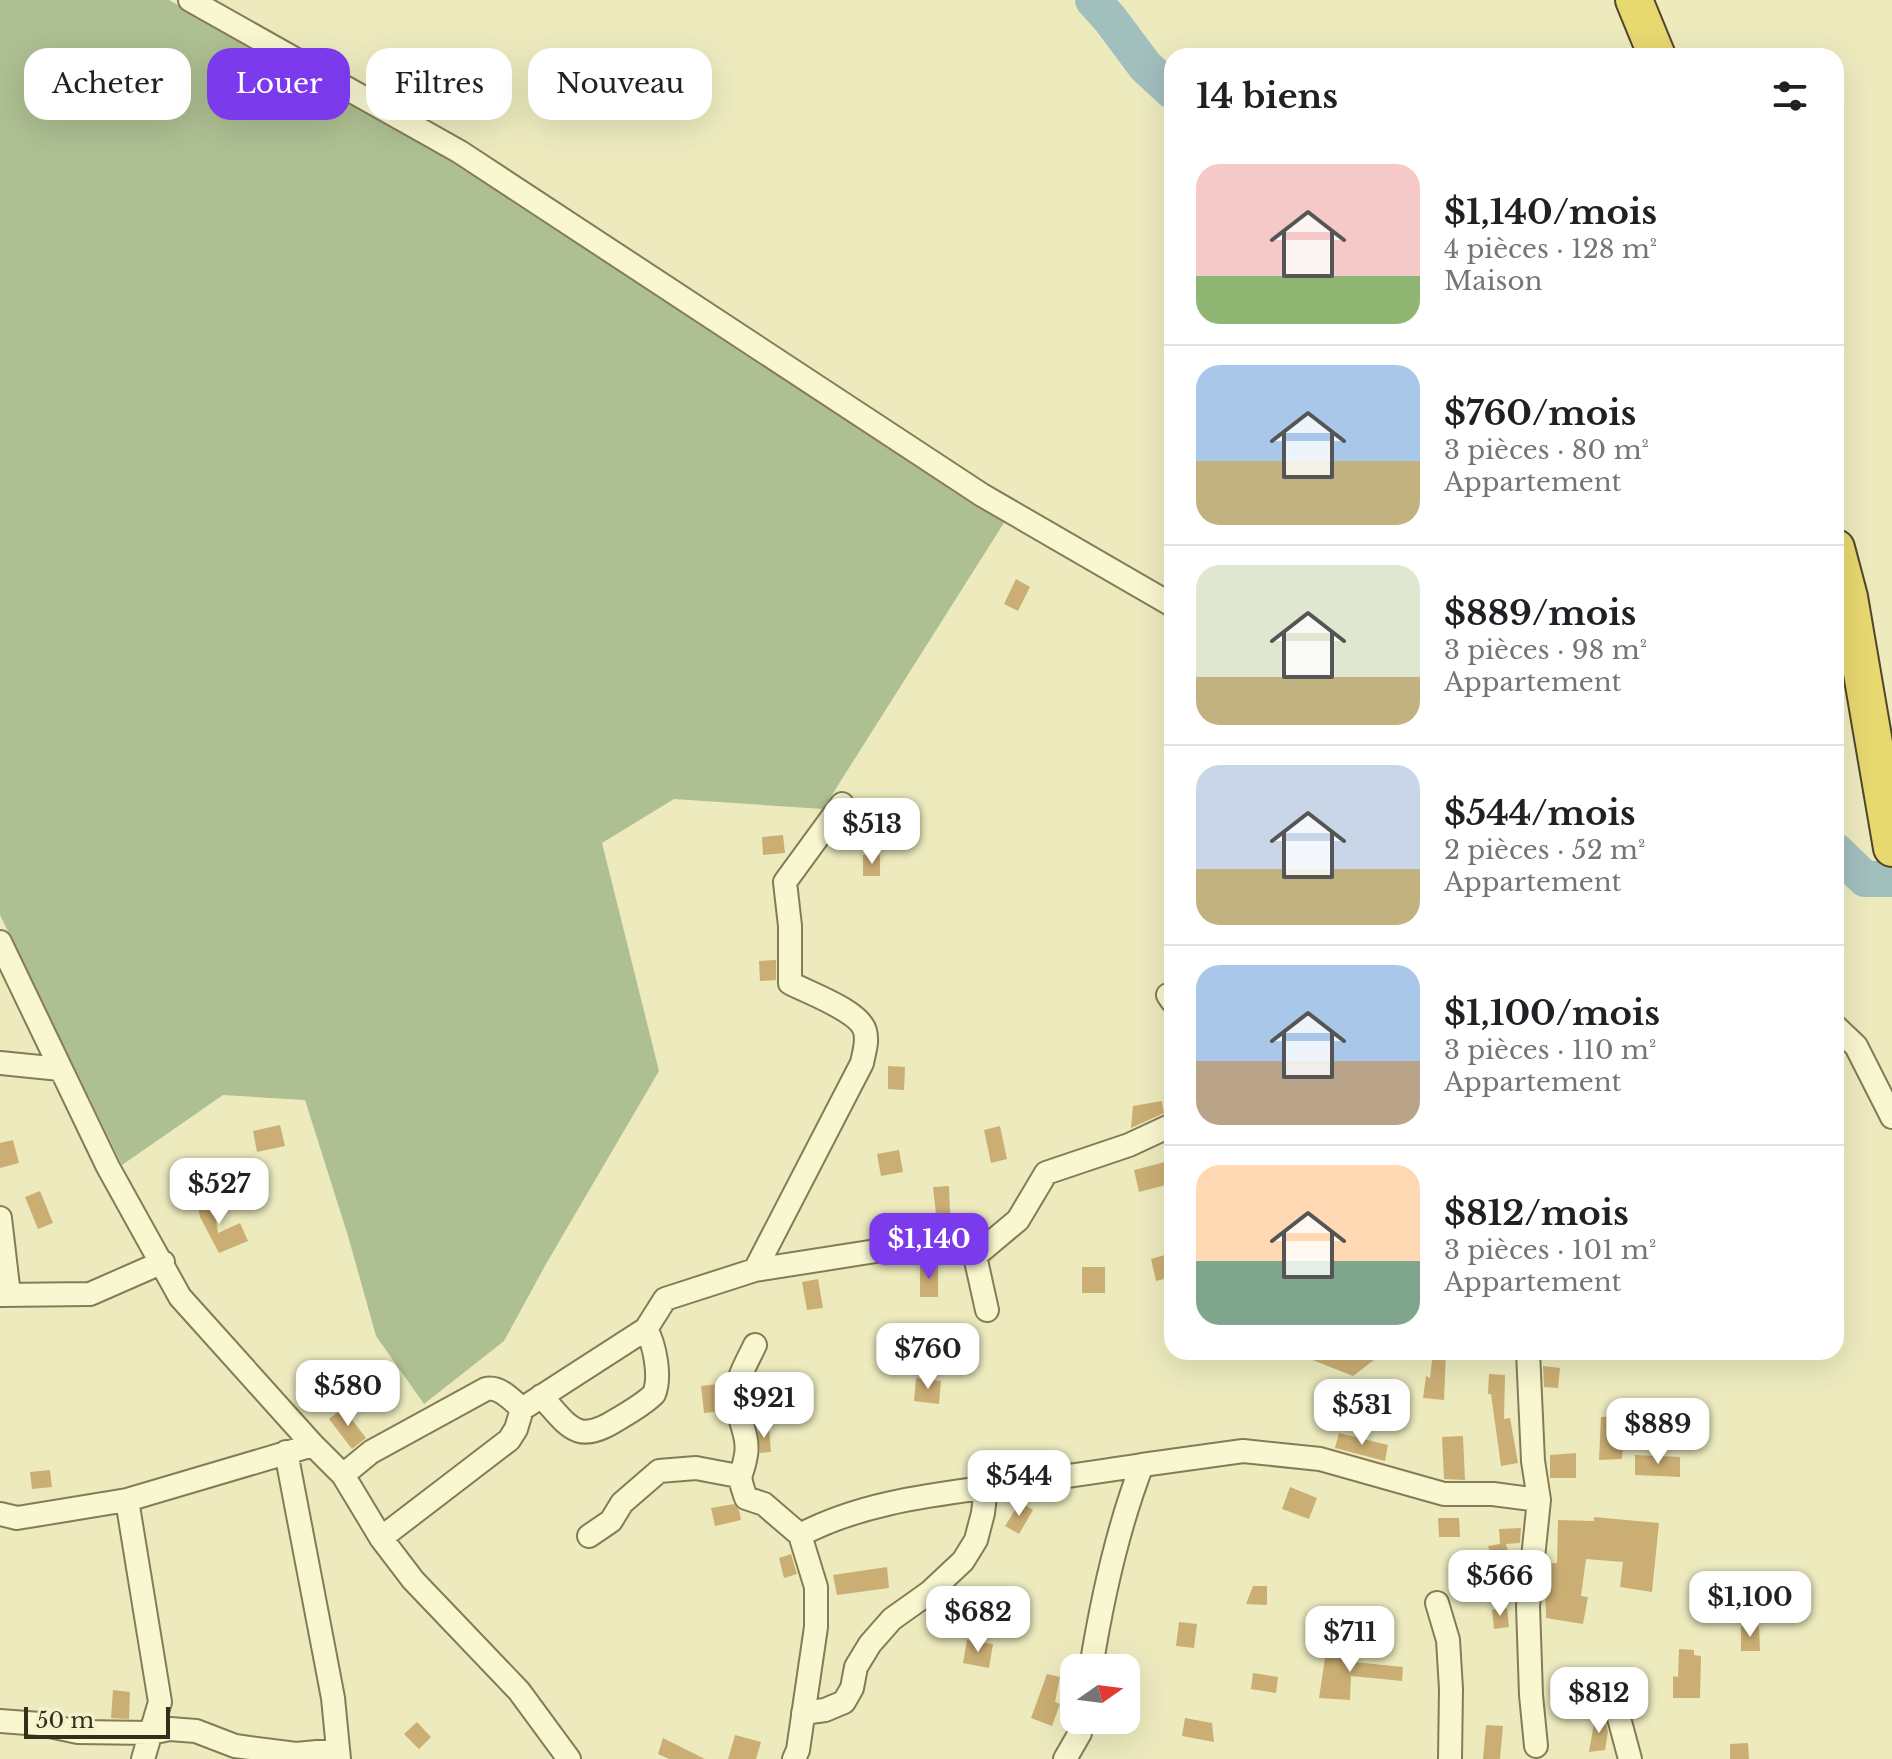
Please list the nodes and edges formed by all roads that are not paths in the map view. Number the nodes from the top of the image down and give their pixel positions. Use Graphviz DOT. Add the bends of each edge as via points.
graph roads {
  1 [pos="190,0"];
  2 [pos="1634,0"];
  3 [pos="1654,48"];
  4 [pos="1844,578"];
  5 [pos="1164,600"];
  6 [pos="842,804"];
  7 [pos="1892,848"];
  8 [pos="0,942"];
  9 [pos="1846,1050"];
  10 [pos="0,1063"];
  11 [pos="60,1069"];
  12 [pos="1892,1117"];
  13 [pos="1164,1129"];
  14 [pos="0,1218"];
  15 [pos="895,1248"];
  16 [pos="163,1262"];
  17 [pos="755,1270"];
  18 [pos="4,1295"];
  19 [pos="987,1310"];
  20 [pos="646,1329"];
  21 [pos="755,1345"];
  22 [pos="1528,1360"];
  23 [pos="541,1396"];
  24 [pos="522,1409"];
  25 [pos="313,1445"];
  26 [pos="286,1452"];
  27 [pos="1142,1465"];
  28 [pos="343,1475"];
  29 [pos="738,1476"];
  30 [pos="986,1487"];
  31 [pos="127,1500"];
  32 [pos="1539,1500"];
  33 [pos="0,1514"];
  34 [pos="800,1535"];
  35 [pos="589,1536"];
  36 [pos="381,1538"];
  37 [pos="1437,1603"];
  38 [pos="1094,1654"];
  39 [pos="803,1713"];
  40 [pos="1619,1718"];
  41 [pos="0,1721"];
  42 [pos="150,1733"];
  43 [pos="1079,1734"];
  44 [pos="1536,1746"];
  45 [pos="339,1754"];
  46 [pos="1067,1758"];
  47 [pos="143,1759"];
  48 [pos="569,1759"];
  49 [pos="794,1759"];
  50 [pos="1450,1759"];
  51 [pos="1630,1759"];
  1 -- 5 [label="street" via="460,152 982,495"];
  2 -- 3 [label="highway"];
  4 -- 7 [label="highway"];
  6 -- 17 [label="street" via="785,882 790,983 856,1016 865,1027 867,1043 862,1063"];
  8 -- 11 [label="street"];
  9 -- 12 [label="street"];
  10 -- 11 [label="street"];
  11 -- 16 [label="street"];
  13 -- 19 [label="street" via="1046,1173 1018,1220 975,1256"];
  14 -- 18 [label="street"];
  15 -- 17 [label="street"];
  16 -- 18 [label="street" via="90,1294"];
  16 -- 25 [label="street" via="180,1297"];
  17 -- 20 [label="street" via="665,1299"];
  20 -- 23 [label="street"];
  20 -- 23 [label="street" via="657,1387 604,1429 574,1430"];
  21 -- 29 [label="street" via="738,1381 746,1455"];
  22 -- 32 [label="street"];
  23 -- 24 [label="street"];
  24 -- 28 [label="street" via="502,1392 486,1389 371,1452"];
  24 -- 36 [label="street" via="509,1440"];
  25 -- 26 [label="street"];
  25 -- 28 [label="street"];
  26 -- 31 [label="street"];
  26 -- 45 [label="street"];
  27 -- 30 [label="street"];
  27 -- 32 [label="street" via="1243,1451 1320,1459 1444,1494"];
  27 -- 38 [label="street" via="1127,1504"];
  28 -- 36 [label="street"];
  29 -- 34 [label="street" via="746,1498 764,1504"];
  29 -- 35 [label="street" via="696,1468 659,1471"];
  30 -- 34 [label="street" via="844,1514"];
  30 -- 39 [label="street" via="976,1540 963,1561 885,1627 860,1659 844,1702"];
  31 -- 33 [label="street" via="17,1518"];
  31 -- 42 [label="street" via="160,1702"];
  32 -- 44 [label="street" via="1528,1606"];
  34 -- 39 [label="street" via="816,1587 816,1627"];
  36 -- 48 [label="street" via="413,1580 519,1691"];
  37 -- 50 [label="street" via="1448,1640"];
  39 -- 49 [label="street"];
  40 -- 51 [label="street"];
  41 -- 42 [label="street" via="78,1732"];
  42 -- 45 [label="street" via="196,1731 235,1746"];
  42 -- 47 [label="street"];
  43 -- 46 [label="street"];
}
